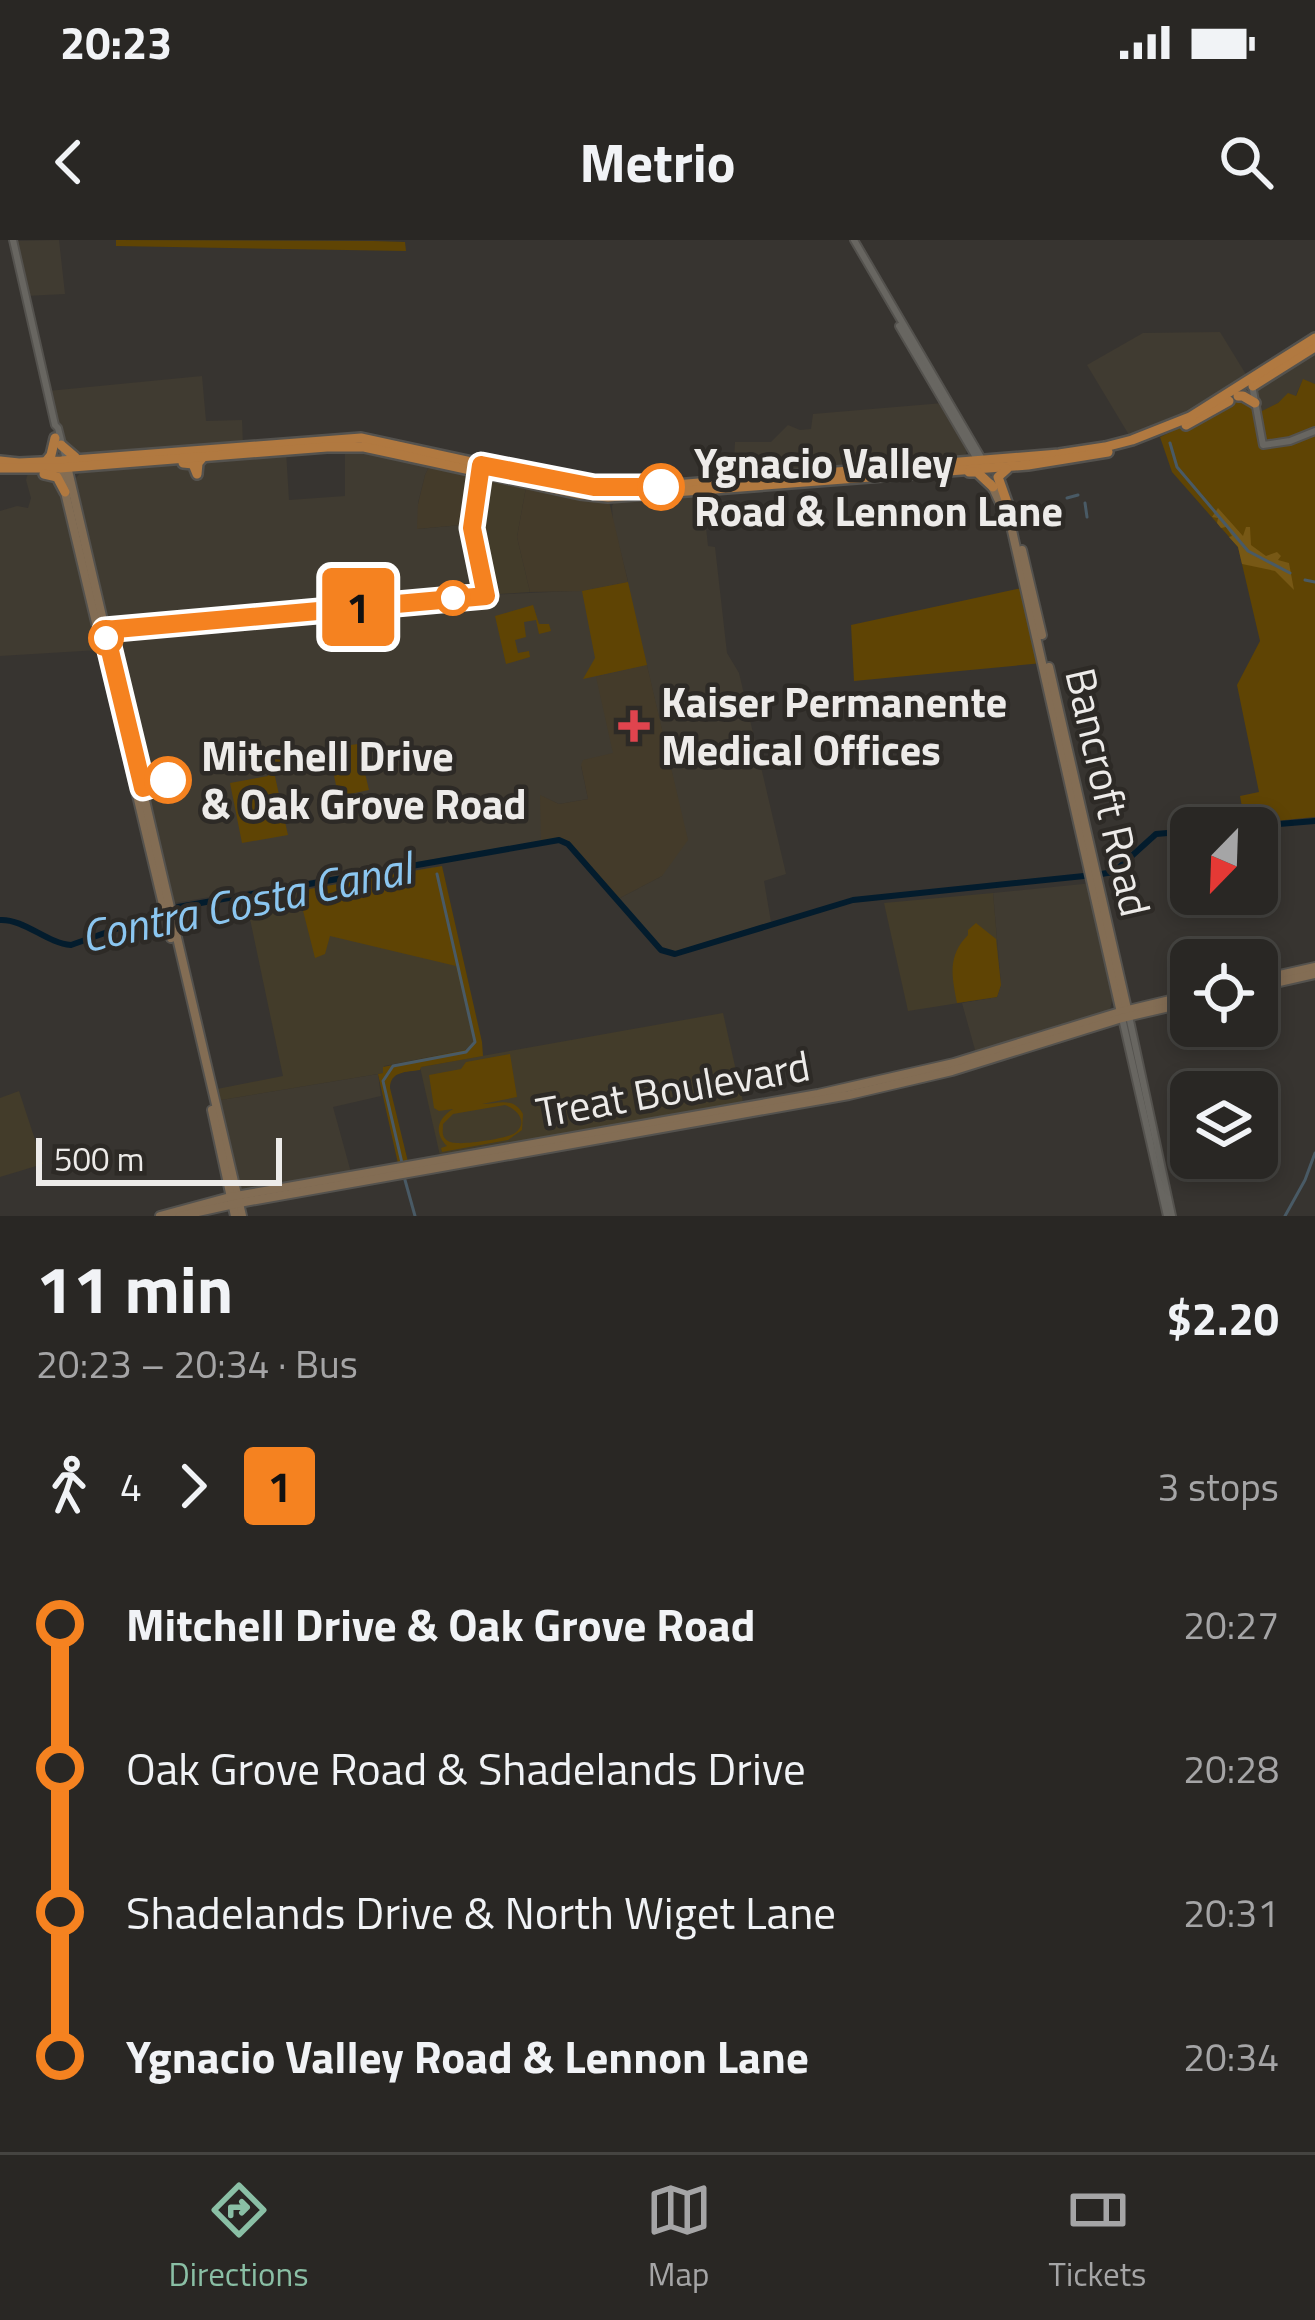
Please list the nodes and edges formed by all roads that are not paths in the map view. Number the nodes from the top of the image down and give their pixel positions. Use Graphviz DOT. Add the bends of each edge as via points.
graph roads {
  1 [pos="13,240"];
  2 [pos="851,240"];
  3 [pos="1315,342"];
  4 [pos="1251,384"];
  5 [pos="1238,396"];
  6 [pos="1255,403"];
  7 [pos="1190,417"];
  8 [pos="1174,431"];
  9 [pos="1315,431"];
  10 [pos="57,436"];
  11 [pos="971,446"];
  12 [pos="80,459"];
  13 [pos="45,461"];
  14 [pos="984,463"];
  15 [pos="64,464"];
  16 [pos="1028,464"];
  17 [pos="104,465"];
  18 [pos="3,466"];
  19 [pos="956,466"];
  20 [pos="993,487"];
  21 [pos="69,492"];
  22 [pos="1010,511"];
  23 [pos="1084,848"];
  24 [pos="1093,857"];
  25 [pos="167,909"];
  26 [pos="1315,971"];
  27 [pos="1278,979"];
  28 [pos="1119,991"];
  29 [pos="1170,1002"];
  30 [pos="1170,1004"];
  31 [pos="1144,1006"];
  32 [pos="1124,1014"];
  33 [pos="1098,1018"];
  34 [pos="235,1200"];
  35 [pos="160,1216"];
  36 [pos="181,1216"];
  37 [pos="238,1216"];
  38 [pos="1170,1216"];
  1 -- 10 [label="street"];
  2 -- 11 [label="street"];
  3 -- 4 [label="highway"];
  4 -- 5 [label="highway"];
  4 -- 6 [label="street"];
  4 -- 7 [label="highway"];
  5 -- 6 [label="highway"];
  5 -- 8 [label="highway"];
  6 -- 9 [label="street" via="1263,445"];
  7 -- 8 [label="highway"];
  7 -- 14 [label="highway" via="1132,440"];
  8 -- 16 [label="highway"];
  10 -- 12 [label="highway"];
  10 -- 13 [label="highway"];
  10 -- 15 [label="street"];
  11 -- 14 [label="street"];
  11 -- 14 [label="street"];
  11 -- 19 [label="highway"];
  12 -- 15 [label="highway"];
  12 -- 19 [label="highway" via="361,438 625,489"];
  13 -- 15 [label="highway"];
  13 -- 18 [label="highway"];
  14 -- 16 [label="highway"];
  14 -- 19 [label="highway"];
  14 -- 20 [label="main road, Bancroft Road"];
  14 -- 22 [label="main road, Bancroft Road"];
  15 -- 17 [label="highway"];
  15 -- 18 [label="highway"];
  15 -- 21 [label="main road"];
  16 -- 22 [label="highway" via="998,478"];
  17 -- 19 [label="highway" via="364,447 608,497"];
  17 -- 21 [label="main road" via="80,473"];
  18 -- 21 [label="highway" via="51,474"];
  19 -- 20 [label="highway"];
  20 -- 23 [label="main road, Bancroft Road" via="1011,526"];
  21 -- 25 [label="main road"];
  21 -- 25 [label="main road"];
  22 -- 24 [label="main road, Bancroft Road"];
  23 -- 24 [label="main road"];
  23 -- 28 [label="main road, Bancroft Road"];
  24 -- 28 [label="main road, Bancroft Road"];
  25 -- 34 [label="main road"];
  26 -- 27 [label="main road"];
  28 -- 31 [label="main road"];
  28 -- 32 [label="main road, Bancroft Road"];
  28 -- 33 [label="main road"];
  29 -- 31 [label="main road, Treat Boulevard"];
  30 -- 32 [label="main road, Treat Boulevard"];
  31 -- 32 [label="main road, Treat Boulevard"];
  32 -- 33 [label="main road, Treat Boulevard"];
  32 -- 34 [label="main road, Treat Boulevard" via="952,1071 849,1095"];
  32 -- 38 [label="street, Bancroft Road"];
  33 -- 34 [label="main road, Treat Boulevard" via="818,1094"];
  34 -- 35 [label="main road, Treat Boulevard"];
  34 -- 36 [label="main road, Treat Boulevard"];
  34 -- 37 [label="main road"];
}
